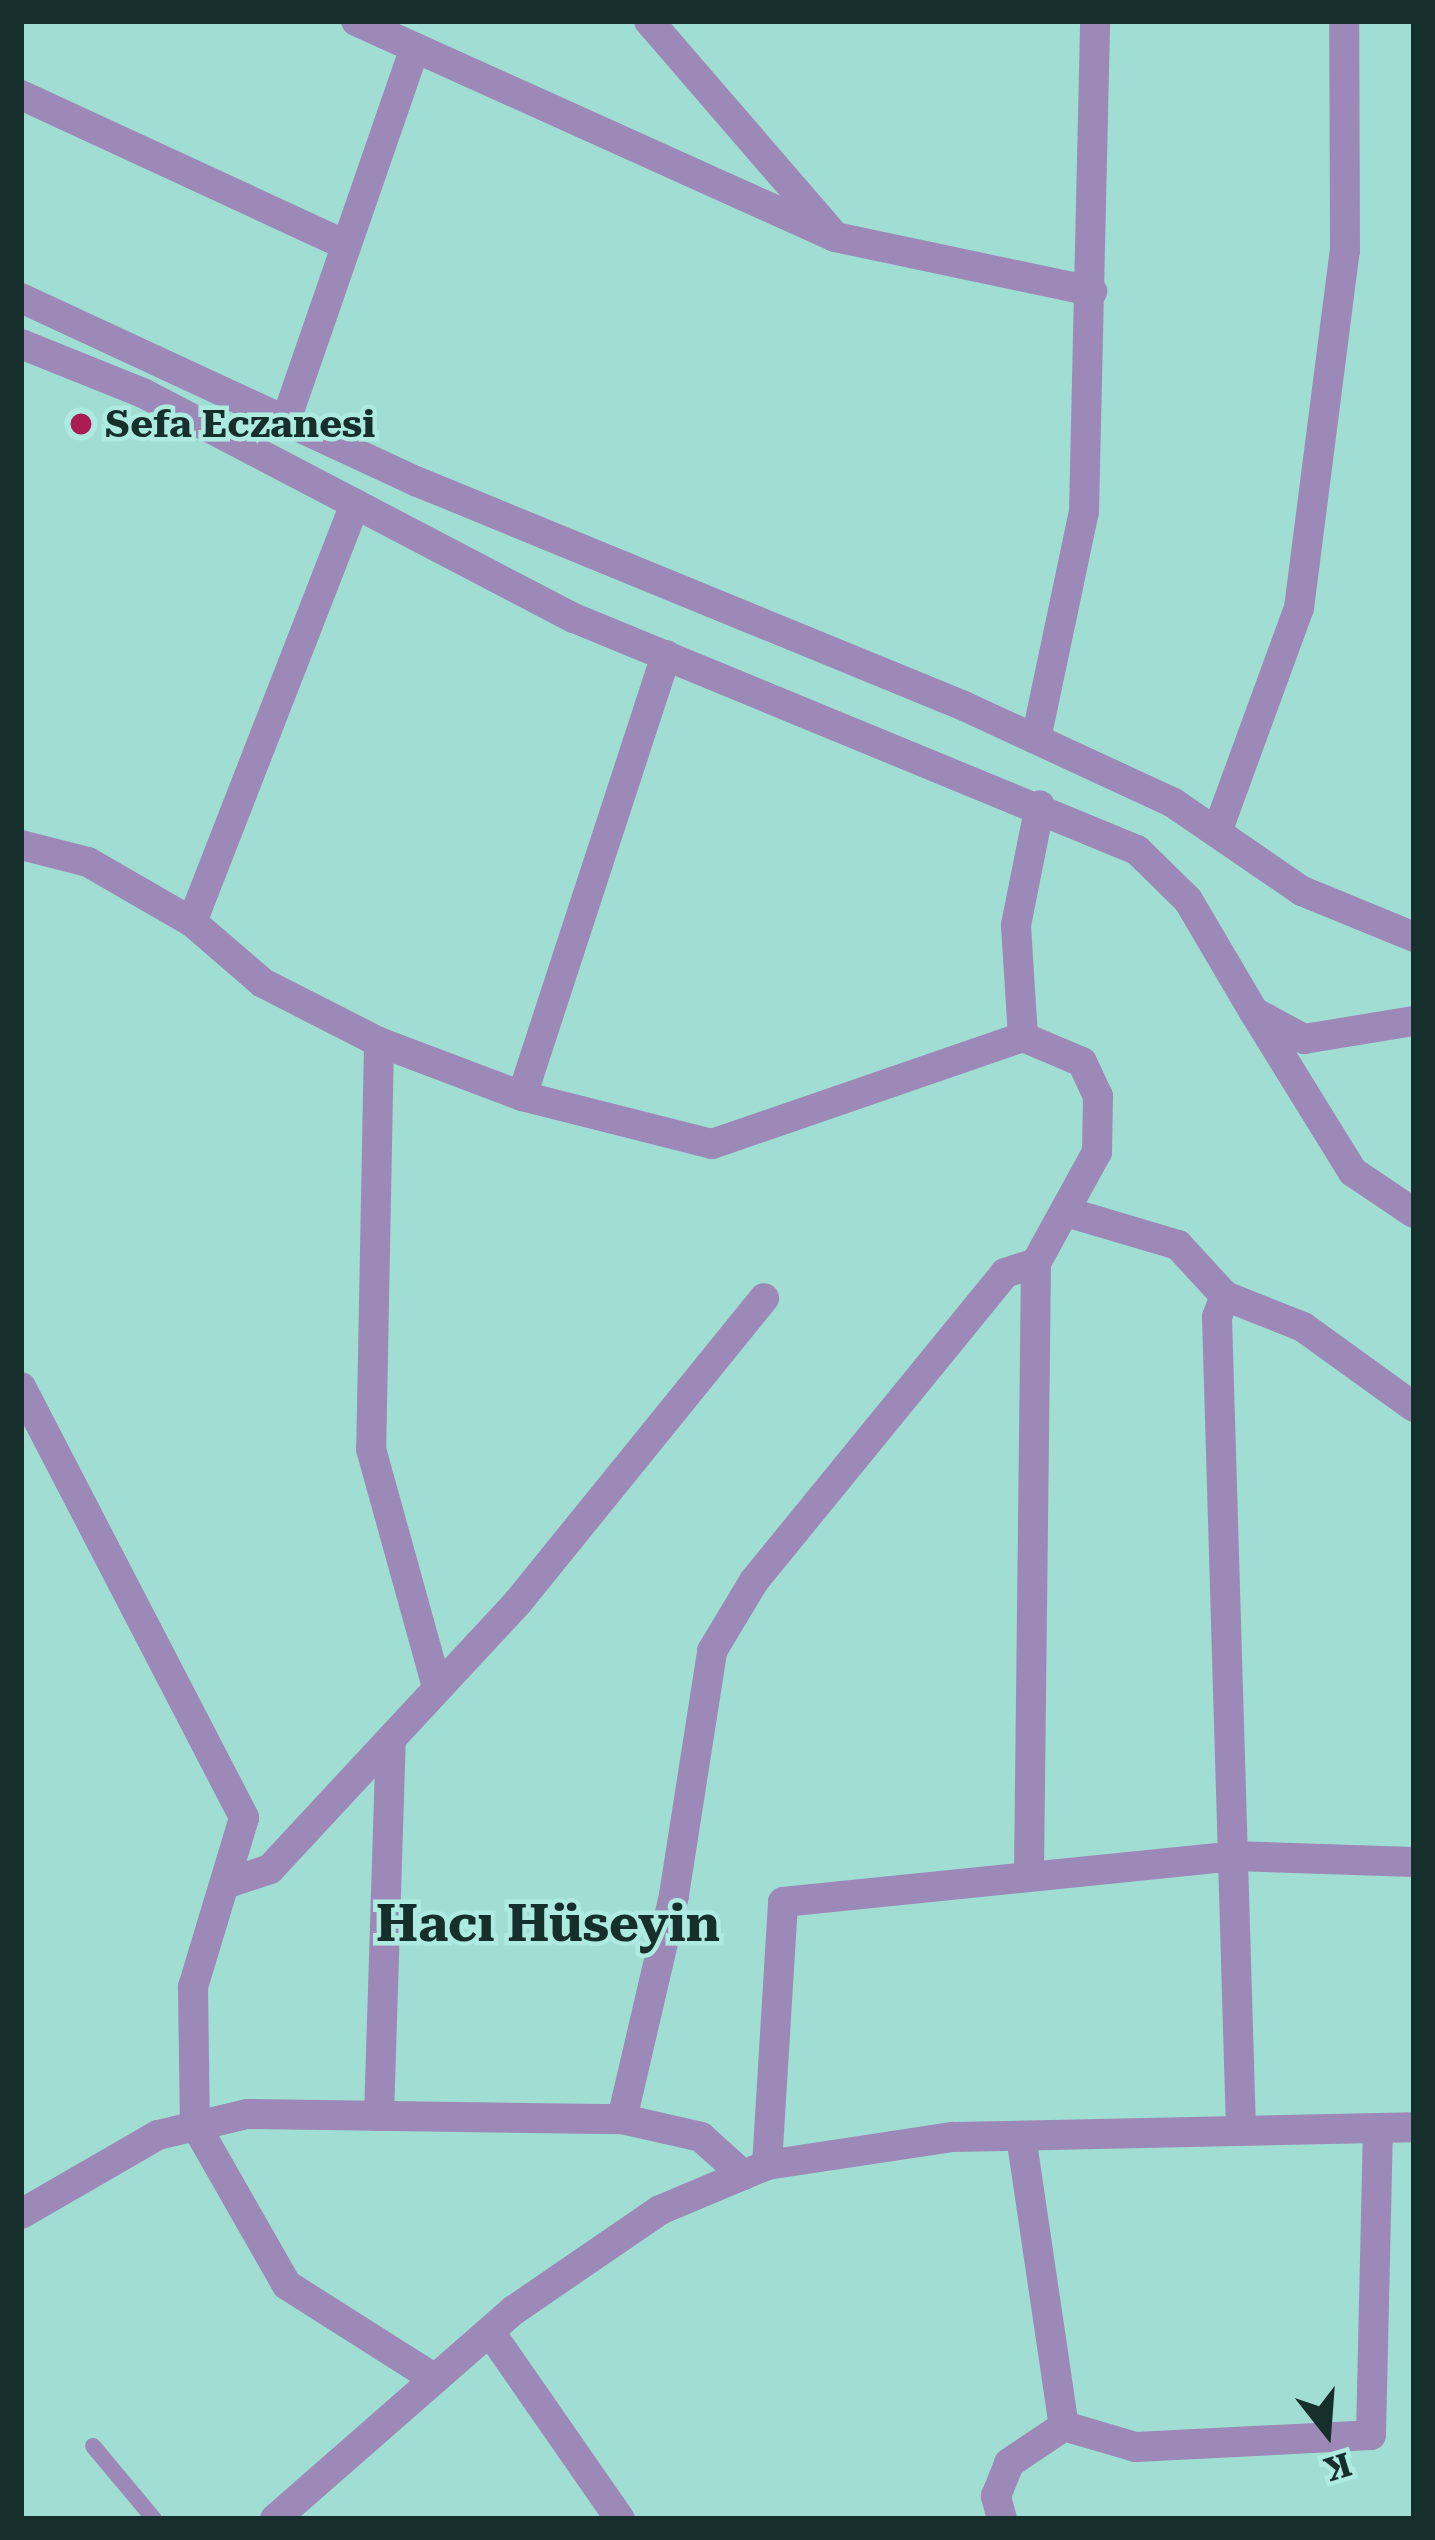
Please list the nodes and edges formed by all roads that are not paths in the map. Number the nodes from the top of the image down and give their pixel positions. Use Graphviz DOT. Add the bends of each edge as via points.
graph roads {
  1 [pos="356,21"];
  2 [pos="649,21"];
  3 [pos="1095,21"];
  4 [pos="1344,21"];
  5 [pos="415,48"];
  6 [pos="21,94"];
  7 [pos="835,237"];
  8 [pos="343,244"];
  9 [pos="1092,291"];
  10 [pos="21,298"];
  11 [pos="21,344"];
  12 [pos="286,420"];
  13 [pos="355,504"];
  14 [pos="666,655"];
  15 [pos="1036,739"];
  16 [pos="1040,805"];
  17 [pos="1216,832"];
  18 [pos="21,845"];
  19 [pos="192,922"];
  20 [pos="1414,937"];
  21 [pos="1254,1012"];
  22 [pos="1414,1021"];
  23 [pos="1023,1037"];
  24 [pos="379,1042"];
  25 [pos="522,1096"];
  26 [pos="1070,1213"];
  27 [pos="1414,1213"];
  28 [pos="1036,1263"];
  29 [pos="1225,1297"];
  30 [pos="764,1298"];
  31 [pos="21,1388"];
  32 [pos="1414,1407"];
  33 [pos="55,1446"];
  34 [pos="21,1449"];
  35 [pos="437,1687"];
  36 [pos="391,1739"];
  37 [pos="1234,1856"];
  38 [pos="1414,1862"];
  39 [pos="1029,1870"];
  40 [pos="225,1884"];
  41 [pos="380,2116"];
  42 [pos="622,2119"];
  43 [pos="195,2124"];
  44 [pos="1414,2127"];
  45 [pos="1378,2128"];
  46 [pos="1241,2131"];
  47 [pos="1022,2136"];
  48 [pos="755,2170"];
  49 [pos="21,2214"];
  50 [pos="490,2332"];
  51 [pos="435,2379"];
  52 [pos="1064,2426"];
  53 [pos="93,2446"];
  54 [pos="154,2519"];
  55 [pos="275,2519"];
  56 [pos="620,2519"];
  57 [pos="1002,2519"];
  1 -- 5 [label="street"];
  2 -- 7 [label="street"];
  3 -- 9 [label="street"];
  4 -- 17 [label="street" via="1345,251 1299,608"];
  5 -- 7 [label="street"];
  5 -- 8 [label="street"];
  6 -- 8 [label="street"];
  7 -- 9 [label="street"];
  8 -- 12 [label="street"];
  9 -- 15 [label="street" via="1084,512"];
  10 -- 12 [label="street"];
  11 -- 13 [label="street" via="142,393"];
  12 -- 15 [label="street"];
  13 -- 14 [label="street"];
  13 -- 19 [label="street"];
  14 -- 16 [label="street"];
  14 -- 25 [label="street"];
  15 -- 17 [label="street"];
  16 -- 21 [label="street" via="1154,867 1188,900"];
  16 -- 23 [label="street" via="1016,925"];
  17 -- 20 [label="street" via="1302,891"];
  18 -- 19 [label="street" via="88,862"];
  19 -- 24 [label="street" via="263,983"];
  21 -- 22 [label="street" via="1304,1039"];
  21 -- 27 [label="street" via="1353,1172"];
  23 -- 25 [label="street" via="712,1144"];
  23 -- 26 [label="street" via="1064,1048 1093,1077 1096,1152"];
  24 -- 25 [label="street"];
  24 -- 35 [label="street" via="371,1449"];
  26 -- 28 [label="street"];
  26 -- 29 [label="street" via="1178,1245"];
  28 -- 39 [label="street"];
  28 -- 42 [label="street" via="1005,1273 754,1581 712,1651 674,1895"];
  29 -- 32 [label="street" via="1303,1327"];
  29 -- 37 [label="street" via="1217,1317"];
  30 -- 35 [label="street" via="615,1489"];
  31 -- 33 [label="street"];
  33 -- 34 [label="street"];
  33 -- 40 [label="street" via="244,1818"];
  35 -- 36 [label="street"];
  36 -- 40 [label="street" via="270,1868"];
  36 -- 41 [label="street"];
  37 -- 38 [label="street"];
  37 -- 39 [label="street"];
  37 -- 46 [label="street"];
  39 -- 48 [label="street" via="783,1902"];
  40 -- 43 [label="street" via="193,1988"];
  41 -- 42 [label="street"];
  41 -- 43 [label="street"];
  42 -- 48 [label="street" via="701,2137"];
  43 -- 49 [label="street"];
  43 -- 51 [label="street" via="287,2285"];
  44 -- 45 [label="street"];
  45 -- 46 [label="street"];
  45 -- 52 [label="street" via="1372,2435 1136,2447"];
  46 -- 47 [label="street"];
  47 -- 48 [label="street"];
  47 -- 52 [label="street"];
  48 -- 50 [label="street" via="660,2210"];
  50 -- 51 [label="street"];
  50 -- 56 [label="street"];
  51 -- 55 [label="street"];
  52 -- 57 [label="street" via="1009,2463 996,2496"];
  53 -- 54 [label="lane"];
}
